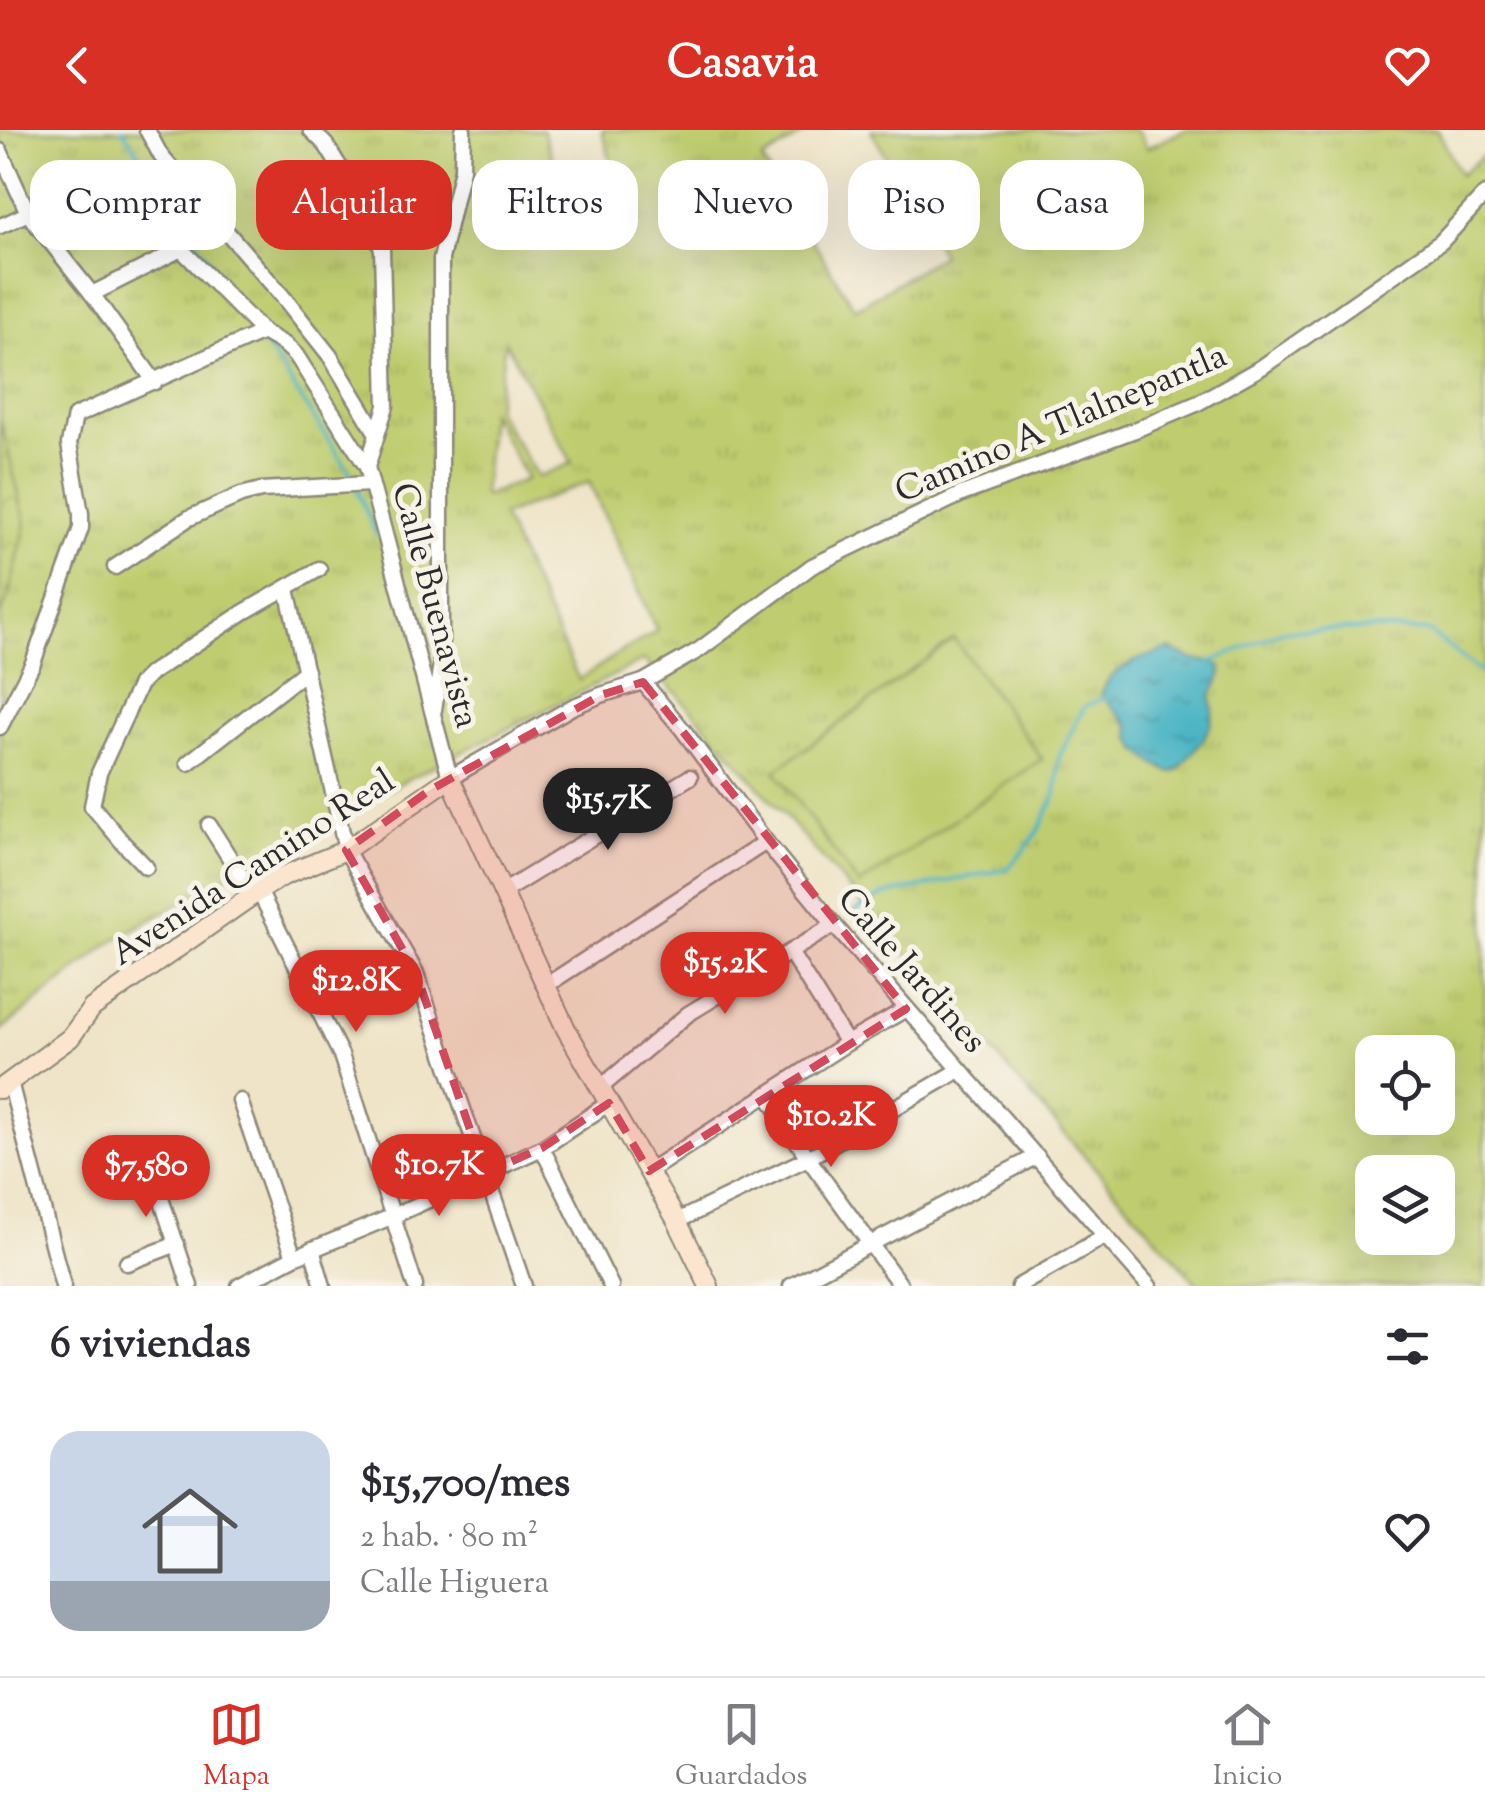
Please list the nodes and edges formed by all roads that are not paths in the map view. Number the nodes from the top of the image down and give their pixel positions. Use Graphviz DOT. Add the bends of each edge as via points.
graph roads {
  1 [pos="147,130"];
  2 [pos="311,130"];
  3 [pos="464,130"];
  4 [pos="0,151"];
  5 [pos="1485,194"];
  6 [pos="29,215"];
  7 [pos="0,226"];
  8 [pos="178,250"];
  9 [pos="184,250"];
  10 [pos="92,294"];
  11 [pos="263,332"];
  12 [pos="155,382"];
  13 [pos="377,434"];
  14 [pos="366,468"];
  15 [pos="370,484"];
  16 [pos="115,567"];
  17 [pos="318,569"];
  18 [pos="287,589"];
  19 [pos="306,671"];
  20 [pos="642,682"];
  21 [pos="433,716"];
  22 [pos="0,727"];
  23 [pos="188,764"];
  24 [pos="450,778"];
  25 [pos="690,778"];
  26 [pos="209,825"];
  27 [pos="766,842"];
  28 [pos="346,850"];
  29 [pos="146,866"];
  30 [pos="259,891"];
  31 [pos="502,892"];
  32 [pos="834,926"];
  33 [pos="790,952"];
  34 [pos="545,986"];
  35 [pos="906,1009"];
  36 [pos="847,1043"];
  37 [pos="960,1070"];
  38 [pos="5,1085"];
  39 [pos="767,1094"];
  40 [pos="604,1095"];
  41 [pos="240,1101"];
  42 [pos="142,1141"];
  43 [pos="542,1148"];
  44 [pos="1037,1156"];
  45 [pos="808,1158"];
  46 [pos="648,1171"];
  47 [pos="486,1173"];
  48 [pos="391,1217"];
  49 [pos="677,1221"];
  50 [pos="1105,1236"];
  51 [pos="177,1244"];
  52 [pos="871,1244"];
  53 [pos="312,1250"];
  54 [pos="294,1257"];
  55 [pos="126,1263"];
  56 [pos="64,1286"];
  57 [pos="190,1286"];
  58 [pos="239,1286"];
  59 [pos="323,1286"];
  60 [pos="414,1286"];
  61 [pos="524,1286"];
  62 [pos="611,1286"];
  63 [pos="710,1286"];
  64 [pos="791,1286"];
  65 [pos="901,1286"];
  66 [pos="1019,1286"];
  67 [pos="1149,1286"];
  1 -- 13 [label="street" via="161,156 330,356"];
  2 -- 13 [label="street" via="362,204 382,249 386,406"];
  3 -- 21 [label="street" via="441,259 441,662"];
  4 -- 6 [label="street"];
  5 -- 20 [label="street, Camino A Tlalnepantla" via="1441,242 1262,367 1196,404 962,494 812,566 700,650"];
  6 -- 7 [label="street"];
  6 -- 10 [label="street"];
  8 -- 10 [label="street"];
  9 -- 11 [label="street, Calle Buenavista"];
  10 -- 12 [label="street"];
  11 -- 12 [label="street"];
  11 -- 14 [label="street, Calle Buenavista" via="296,355"];
  12 -- 22 [label="street" via="75,416 70,444 80,528 33,663"];
  13 -- 14 [label="street"];
  14 -- 15 [label="street, Calle Buenavista"];
  15 -- 16 [label="street" via="240,495 189,518"];
  15 -- 21 [label="street, Calle Buenavista"];
  17 -- 18 [label="street"];
  18 -- 19 [label="street"];
  18 -- 29 [label="street" via="140,684 100,772 92,806"];
  19 -- 23 [label="street"];
  19 -- 28 [label="street"];
  20 -- 24 [label="street, Camino A Tlalnepantla" via="572,708"];
  20 -- 27 [label="street, Calle Jardines"];
  21 -- 24 [label="street, Calle Buenavista"];
  24 -- 28 [label="street, Avenida Camino Real"];
  24 -- 31 [label="street, Calle Buenavista"];
  25 -- 31 [label="street"];
  26 -- 30 [label="street" via="243,879"];
  27 -- 32 [label="street, Calle Jardines"];
  27 -- 34 [label="street"];
  28 -- 30 [label="street, Avenida Camino Real"];
  28 -- 47 [label="street" via="416,973"];
  30 -- 38 [label="street, Avenida Camino Real" via="92,1008 70,1038"];
  30 -- 48 [label="street" via="341,1055"];
  31 -- 34 [label="street, Calle Buenavista"];
  32 -- 33 [label="street"];
  32 -- 35 [label="street, Calle Jardines"];
  33 -- 36 [label="street"];
  33 -- 40 [label="street" via="688,1014"];
  34 -- 40 [label="street, Calle Buenavista"];
  35 -- 36 [label="street"];
  35 -- 37 [label="street, Calle Jardines"];
  36 -- 39 [label="street"];
  37 -- 44 [label="street, Calle Jardines"];
  37 -- 45 [label="street"];
  38 -- 56 [label="street"];
  39 -- 45 [label="street"];
  39 -- 46 [label="street"];
  40 -- 43 [label="street"];
  40 -- 46 [label="street, Calle Buenavista"];
  41 -- 54 [label="street"];
  42 -- 51 [label="street"];
  43 -- 47 [label="street"];
  43 -- 62 [label="street"];
  44 -- 50 [label="street, Calle Jardines"];
  44 -- 52 [label="street"];
  45 -- 49 [label="street"];
  45 -- 52 [label="street"];
  46 -- 49 [label="street, Calle Buenavista"];
  47 -- 48 [label="street"];
  47 -- 61 [label="street"];
  48 -- 53 [label="street"];
  48 -- 60 [label="street"];
  49 -- 63 [label="street, Calle Buenavista"];
  50 -- 66 [label="street"];
  50 -- 67 [label="street, Calle Jardines"];
  51 -- 55 [label="street"];
  51 -- 57 [label="street"];
  52 -- 64 [label="street"];
  52 -- 65 [label="street"];
  53 -- 54 [label="street"];
  53 -- 59 [label="street"];
  54 -- 58 [label="street"];
}
